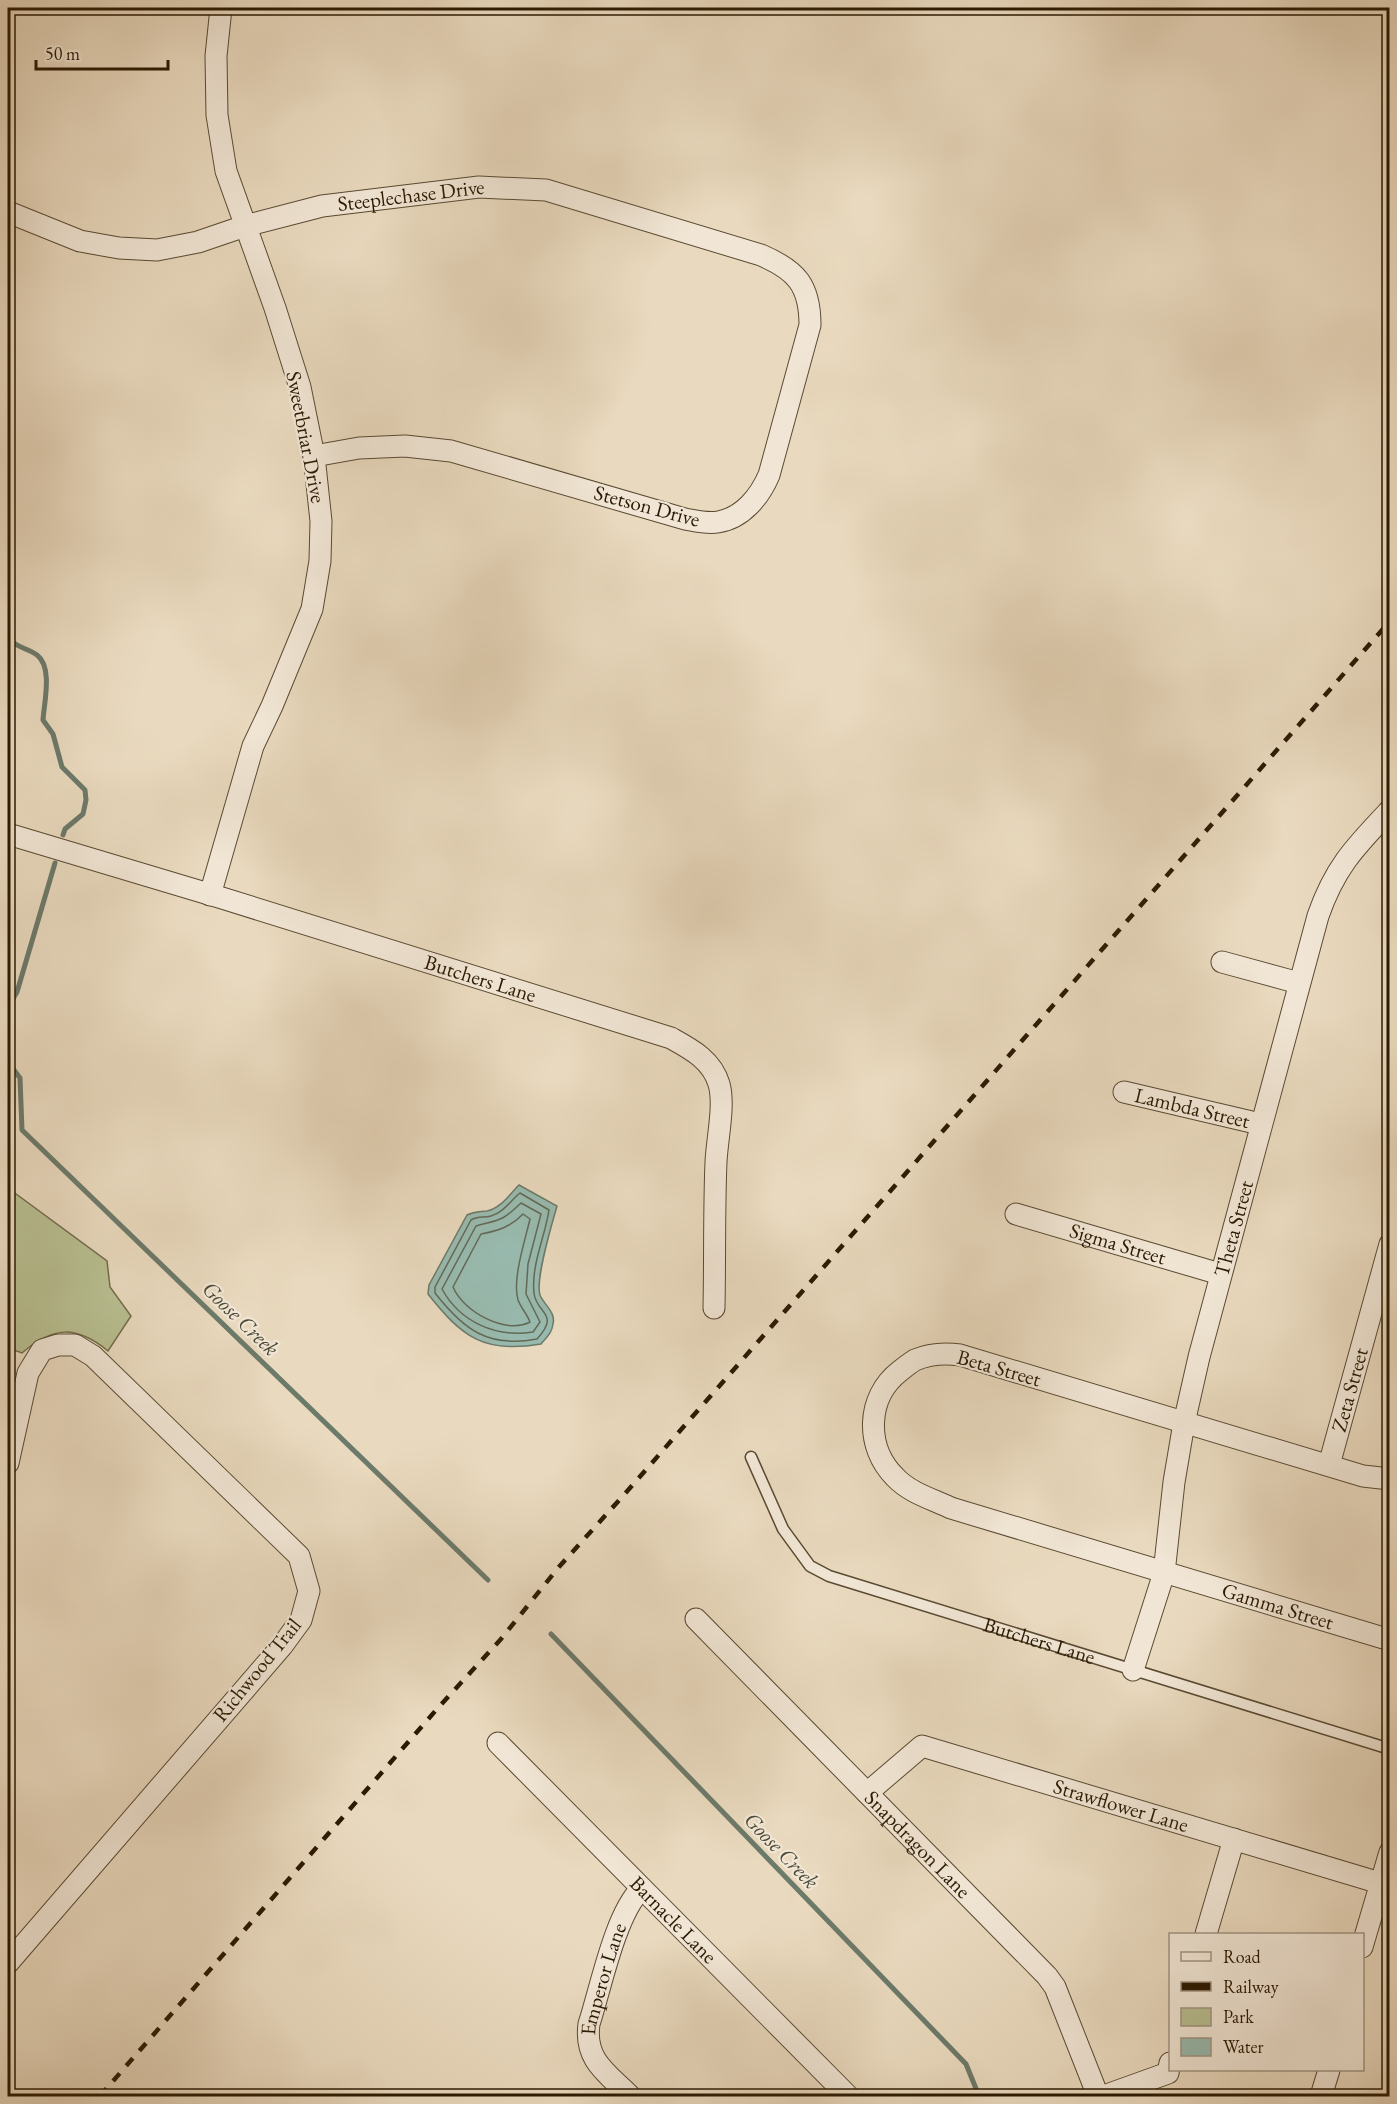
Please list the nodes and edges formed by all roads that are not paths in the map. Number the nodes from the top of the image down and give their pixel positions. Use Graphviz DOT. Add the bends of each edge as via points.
graph roads {
  1 [pos="220,8"];
  2 [pos="8,212"];
  3 [pos="245,226"];
  4 [pos="803,287"];
  5 [pos="314,456"];
  6 [pos="1389,810"];
  7 [pos="8,834"];
  8 [pos="210,895"];
  9 [pos="1222,962"];
  10 [pos="1299,983"];
  11 [pos="1124,1092"];
  12 [pos="1260,1124"];
  13 [pos="1016,1214"];
  14 [pos="1389,1244"];
  15 [pos="1220,1274"];
  16 [pos="714,1308"];
  17 [pos="1184,1423"];
  18 [pos="751,1456"];
  19 [pos="8,1463"];
  20 [pos="1329,1465"];
  21 [pos="1389,1479"];
  22 [pos="1164,1573"];
  23 [pos="696,1619"];
  24 [pos="1389,1640"];
  25 [pos="1133,1670"];
  26 [pos="498,1743"];
  27 [pos="1389,1749"];
  28 [pos="867,1793"];
  29 [pos="1234,1839"];
  30 [pos="1389,1852"];
  31 [pos="1385,1884"];
  32 [pos="641,1889"];
  33 [pos="1207,1933"];
  34 [pos="1364,1942"];
  35 [pos="8,1963"];
  36 [pos="1169,2068"];
  37 [pos="1329,2071"];
  38 [pos="630,2097"];
  39 [pos="848,2097"];
  40 [pos="1098,2097"];
  41 [pos="1104,2097"];
  42 [pos="1321,2097"];
  1 -- 3 [label="street, Sweetbriar Drive" via="217,115 226,171"];
  2 -- 3 [label="street, Steeplechase Drive" via="80,241 119,248 156,250 198,242"];
  3 -- 4 [label="street, Steeplechase Drive" via="322,206 444,190 546,190 760,255 781,263 798,277"];
  3 -- 5 [label="street, Sweetbriar Drive" via="300,387"];
  4 -- 5 [label="street, Stetson Drive" via="810,325 769,475 757,497 719,522 685,519 451,451 405,446 359,448"];
  5 -- 8 [label="street, Sweetbriar Drive" via="321,521 320,561 312,609 253,746"];
  6 -- 10 [label="street, Theta Street" via="1349,854 1326,893"];
  7 -- 8 [label="street, Butchers Lane"];
  8 -- 16 [label="street, Butchers Lane" via="671,1038 696,1051 714,1073 721,1097"];
  9 -- 10 [label="street"];
  10 -- 12 [label="street, Theta Street"];
  11 -- 12 [label="street, Lambda Street"];
  12 -- 15 [label="street, Theta Street"];
  13 -- 15 [label="street, Sigma Street"];
  14 -- 20 [label="street, Zeta Street"];
  15 -- 17 [label="street, Theta Street"];
  17 -- 20 [label="street, Beta Street"];
  17 -- 22 [label="street, Theta Street"];
  17 -- 22 [label="street, Beta Street" via="946,1354 914,1361 896,1374 876,1404 873,1423 874,1440 882,1460 910,1490 951,1508"];
  18 -- 25 [label="lane, Butchers Lane" via="783,1529 810,1566 829,1576"];
  19 -- 35 [label="street, Richwood Trail" via="28,1373 42,1350 75,1345 93,1356 299,1556 309,1591 301,1620 282,1646"];
  20 -- 21 [label="street, Beta Street"];
  22 -- 24 [label="street, Gamma Street"];
  22 -- 25 [label="street, Theta Street"];
  23 -- 28 [label="street, Snapdragon Lane"];
  25 -- 27 [label="lane, Butchers Lane"];
  26 -- 32 [label="street, Barnacle Lane"];
  28 -- 29 [label="street, Strawflower Lane" via="922,1746"];
  28 -- 40 [label="street, Snapdragon Lane" via="1047,1976 1055,1987"];
  29 -- 31 [label="street, Strawflower Lane"];
  29 -- 33 [label="street"];
  30 -- 31 [label="street"];
  31 -- 34 [label="street"];
  32 -- 38 [label="street, Emperor Lane" via="621,1919 587,2039 592,2056"];
  32 -- 39 [label="street, Barnacle Lane"];
  36 -- 41 [label="street" via="1168,2073"];
  37 -- 42 [label="street"];
}
